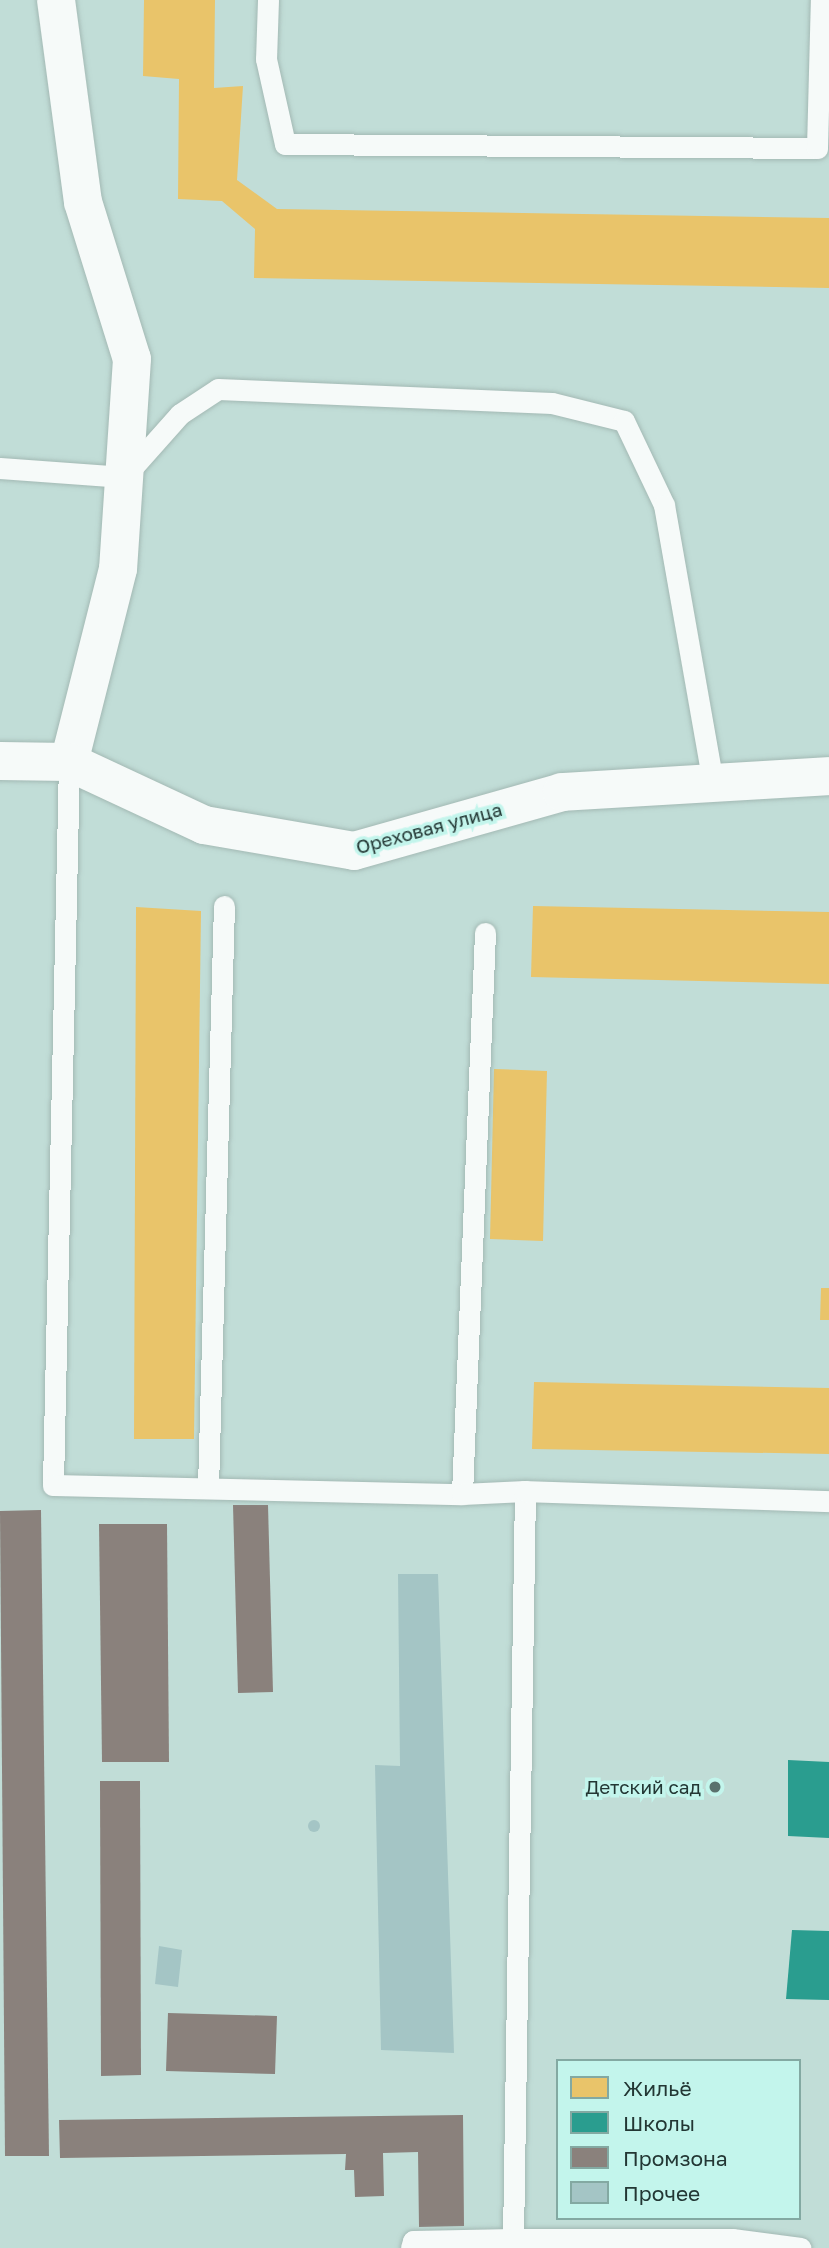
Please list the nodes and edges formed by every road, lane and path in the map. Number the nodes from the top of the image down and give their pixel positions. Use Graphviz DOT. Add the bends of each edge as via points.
graph roads {
  1 [pos="56,0"];
  2 [pos="268,0"];
  3 [pos="821,0"];
  4 [pos="0,468"];
  5 [pos="124,477"];
  6 [pos="0,761"];
  7 [pos="69,762"];
  8 [pos="829,776"];
  9 [pos="713,783"];
  10 [pos="224,906"];
  11 [pos="485,933"];
  12 [pos="208,1489"];
  13 [pos="525,1491"];
  14 [pos="462,1494"];
  15 [pos="829,1501"];
  16 [pos="513,2239"];
  17 [pos="411,2248"];
  18 [pos="800,2248"];
  1 -- 5 [label="street" via="83,202 132,359"];
  2 -- 3 [label="lane" via="265,59 285,144 817,148"];
  4 -- 5 [label="lane"];
  5 -- 7 [label="street" via="118,569"];
  5 -- 9 [label="lane" via="180,414 218,389 552,403 624,421 664,505"];
  6 -- 7 [label="street, Ореховая улица"];
  7 -- 9 [label="street, Ореховая улица" via="204,825 354,851 562,792"];
  7 -- 12 [label="lane" via="53,1485"];
  8 -- 9 [label="street, Ореховая улица"];
  10 -- 12 [label="lane"];
  11 -- 14 [label="lane"];
  12 -- 14 [label="lane"];
  13 -- 14 [label="lane"];
  13 -- 15 [label="lane"];
  13 -- 16 [label="lane"];
  16 -- 17 [label="lane" via="413,2241"];
  16 -- 18 [label="lane" via="732,2239"];
}
